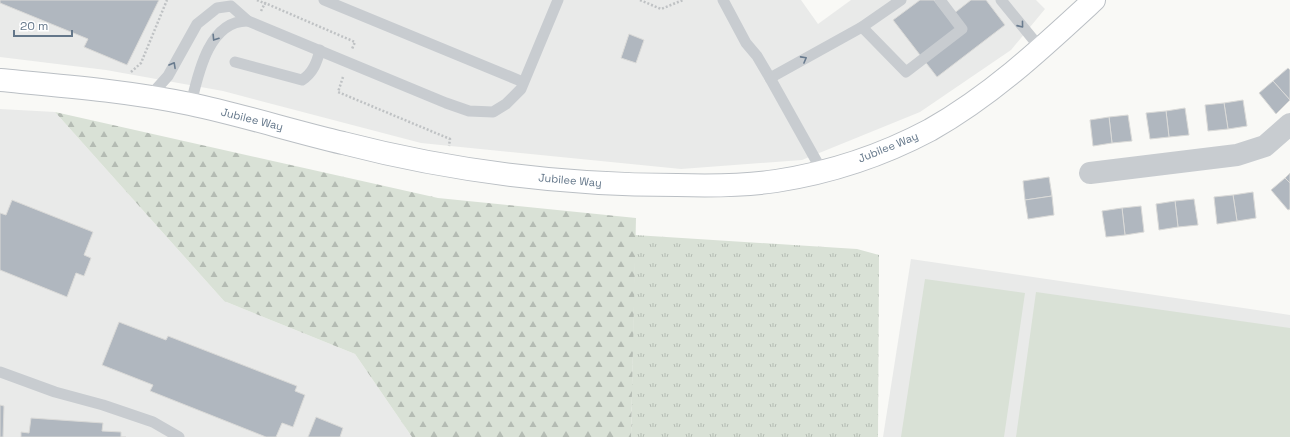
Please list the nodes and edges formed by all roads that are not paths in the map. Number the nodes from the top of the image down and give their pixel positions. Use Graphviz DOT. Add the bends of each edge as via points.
graph roads {
  1 [pos="324,0"];
  2 [pos="558,0"];
  3 [pos="723,0"];
  4 [pos="901,0"];
  5 [pos="940,0"];
  6 [pos="1001,0"];
  7 [pos="1094,0"];
  8 [pos="252,22"];
  9 [pos="862,27"];
  10 [pos="1041,49"];
  11 [pos="320,50"];
  12 [pos="235,62"];
  13 [pos="770,78"];
  14 [pos="0,80"];
  15 [pos="523,82"];
  16 [pos="150,96"];
  17 [pos="191,104"];
  18 [pos="1290,124"];
  19 [pos="822,171"];
  20 [pos="1090,173"];
  21 [pos="0,372"];
  22 [pos="179,437"];
  1 -- 15 [label="lane"];
  2 -- 15 [label="lane"];
  3 -- 13 [label="lane" via="746,43 758,56"];
  4 -- 9 [label="lane"];
  5 -- 9 [label="lane" via="962,29 906,72"];
  6 -- 10 [label="lane, one-way"];
  7 -- 10 [label="street, Jubilee Way"];
  8 -- 11 [label="lane"];
  16 -- 8 [label="lane, one-way" via="168,76 197,24 217,8 231,6"];
  8 -- 17 [label="lane, one-way" via="241,20 218,32 209,47"];
  13 -- 9 [label="lane, one-way"];
  10 -- 19 [label="street, Jubilee Way" via="980,99 929,130 881,152"];
  11 -- 12 [label="lane" via="309,76 302,80"];
  11 -- 15 [label="lane" via="469,111 493,112 506,104 521,89"];
  13 -- 19 [label="lane"];
  14 -- 16 [label="street, Jubilee Way"];
  16 -- 17 [label="street, Jubilee Way"];
  17 -- 19 [label="street, Jubilee Way" via="344,144 525,176 630,185 720,186 775,181"];
  18 -- 20 [label="street" via="1265,146 1237,155"];
  21 -- 22 [label="lane" via="153,422"];
}
